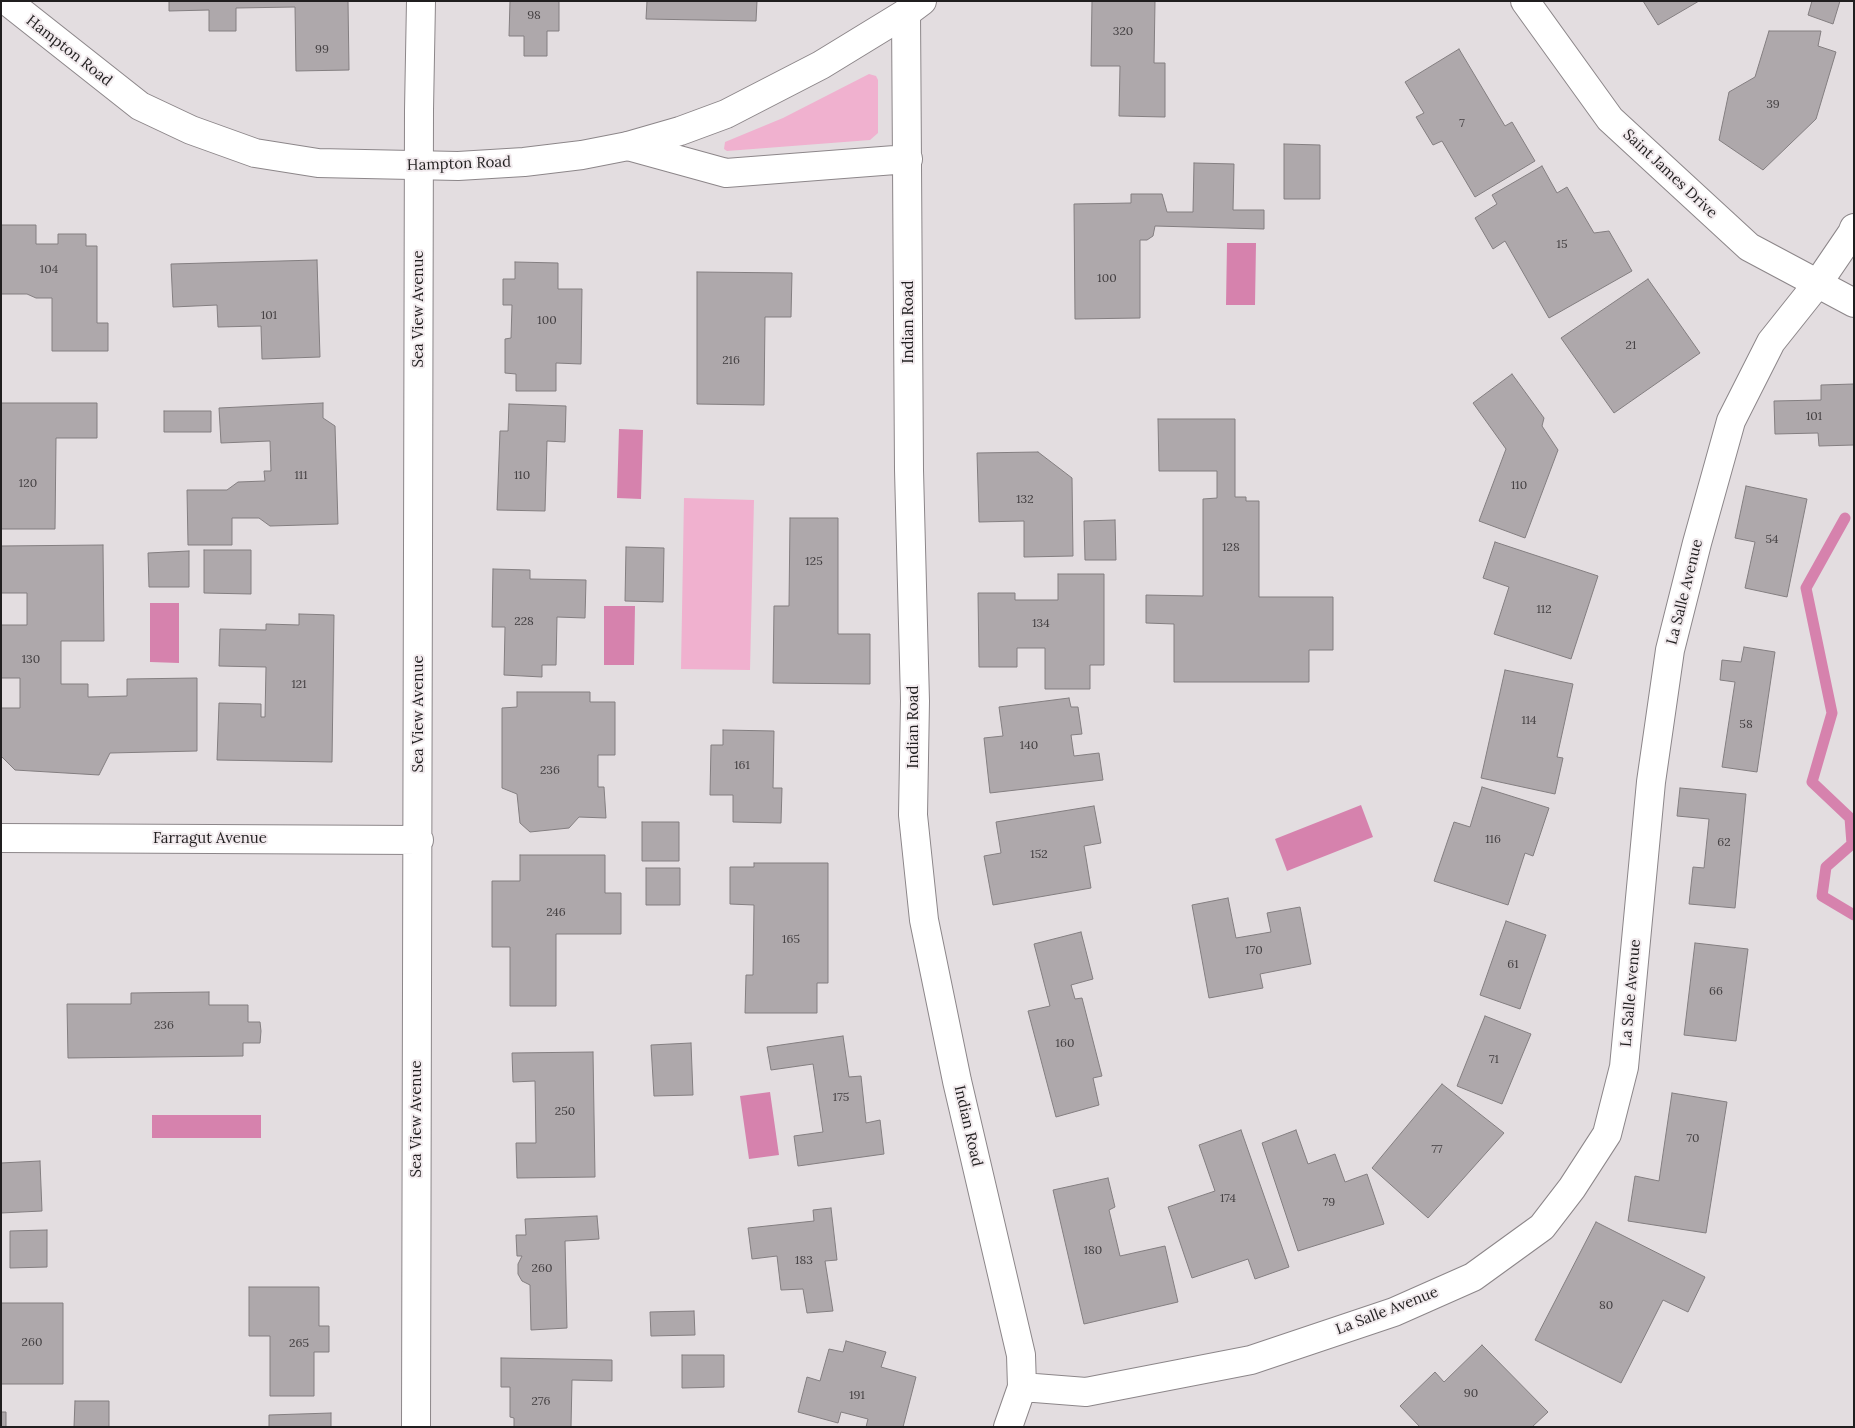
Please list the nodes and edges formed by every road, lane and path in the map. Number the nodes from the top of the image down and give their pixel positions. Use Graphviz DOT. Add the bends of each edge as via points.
graph roads {
  1 [pos="7,1"];
  2 [pos="421,1"];
  3 [pos="1525,1"];
  4 [pos="914,7"];
  5 [pos="628,146"];
  6 [pos="908,158"];
  7 [pos="419,166"];
  8 [pos="1854,228"];
  9 [pos="1818,283"];
  10 [pos="1854,303"];
  11 [pos="1,838"];
  12 [pos="419,840"];
  13 [pos="1022,1387"];
  14 [pos="416,1427"];
  15 [pos="1008,1427"];
  1 -- 7 [label="street, Hampton Road" via="140,106 191,130 255,153 309,162"];
  2 -- 7 [label="street, Sea View Avenue"];
  3 -- 9 [label="street, Saint James Drive" via="1610,119 1749,247"];
  4 -- 5 [label="street, Hampton Road" via="821,65 726,114"];
  4 -- 6 [label="street, Indian Road"];
  5 -- 6 [label="street" via="726,173"];
  5 -- 7 [label="street, Hampton Road" via="524,162"];
  6 -- 13 [label="street, Indian Road" via="913,815 924,920 957,1081 1021,1355"];
  7 -- 12 [label="street, Sea View Avenue"];
  8 -- 9 [label="street, La Salle Avenue"];
  9 -- 10 [label="street, Saint James Drive"];
  9 -- 13 [label="street, La Salle Avenue" via="1771,342 1731,421 1697,543 1670,650 1651,782 1624,1067 1607,1134 1572,1188 1542,1227 1473,1277 1394,1312 1251,1360 1086,1392"];
  11 -- 12 [label="street, Farragut Avenue"];
  12 -- 14 [label="street, Sea View Avenue"];
  13 -- 15 [label="street, Indian Road"];
}
